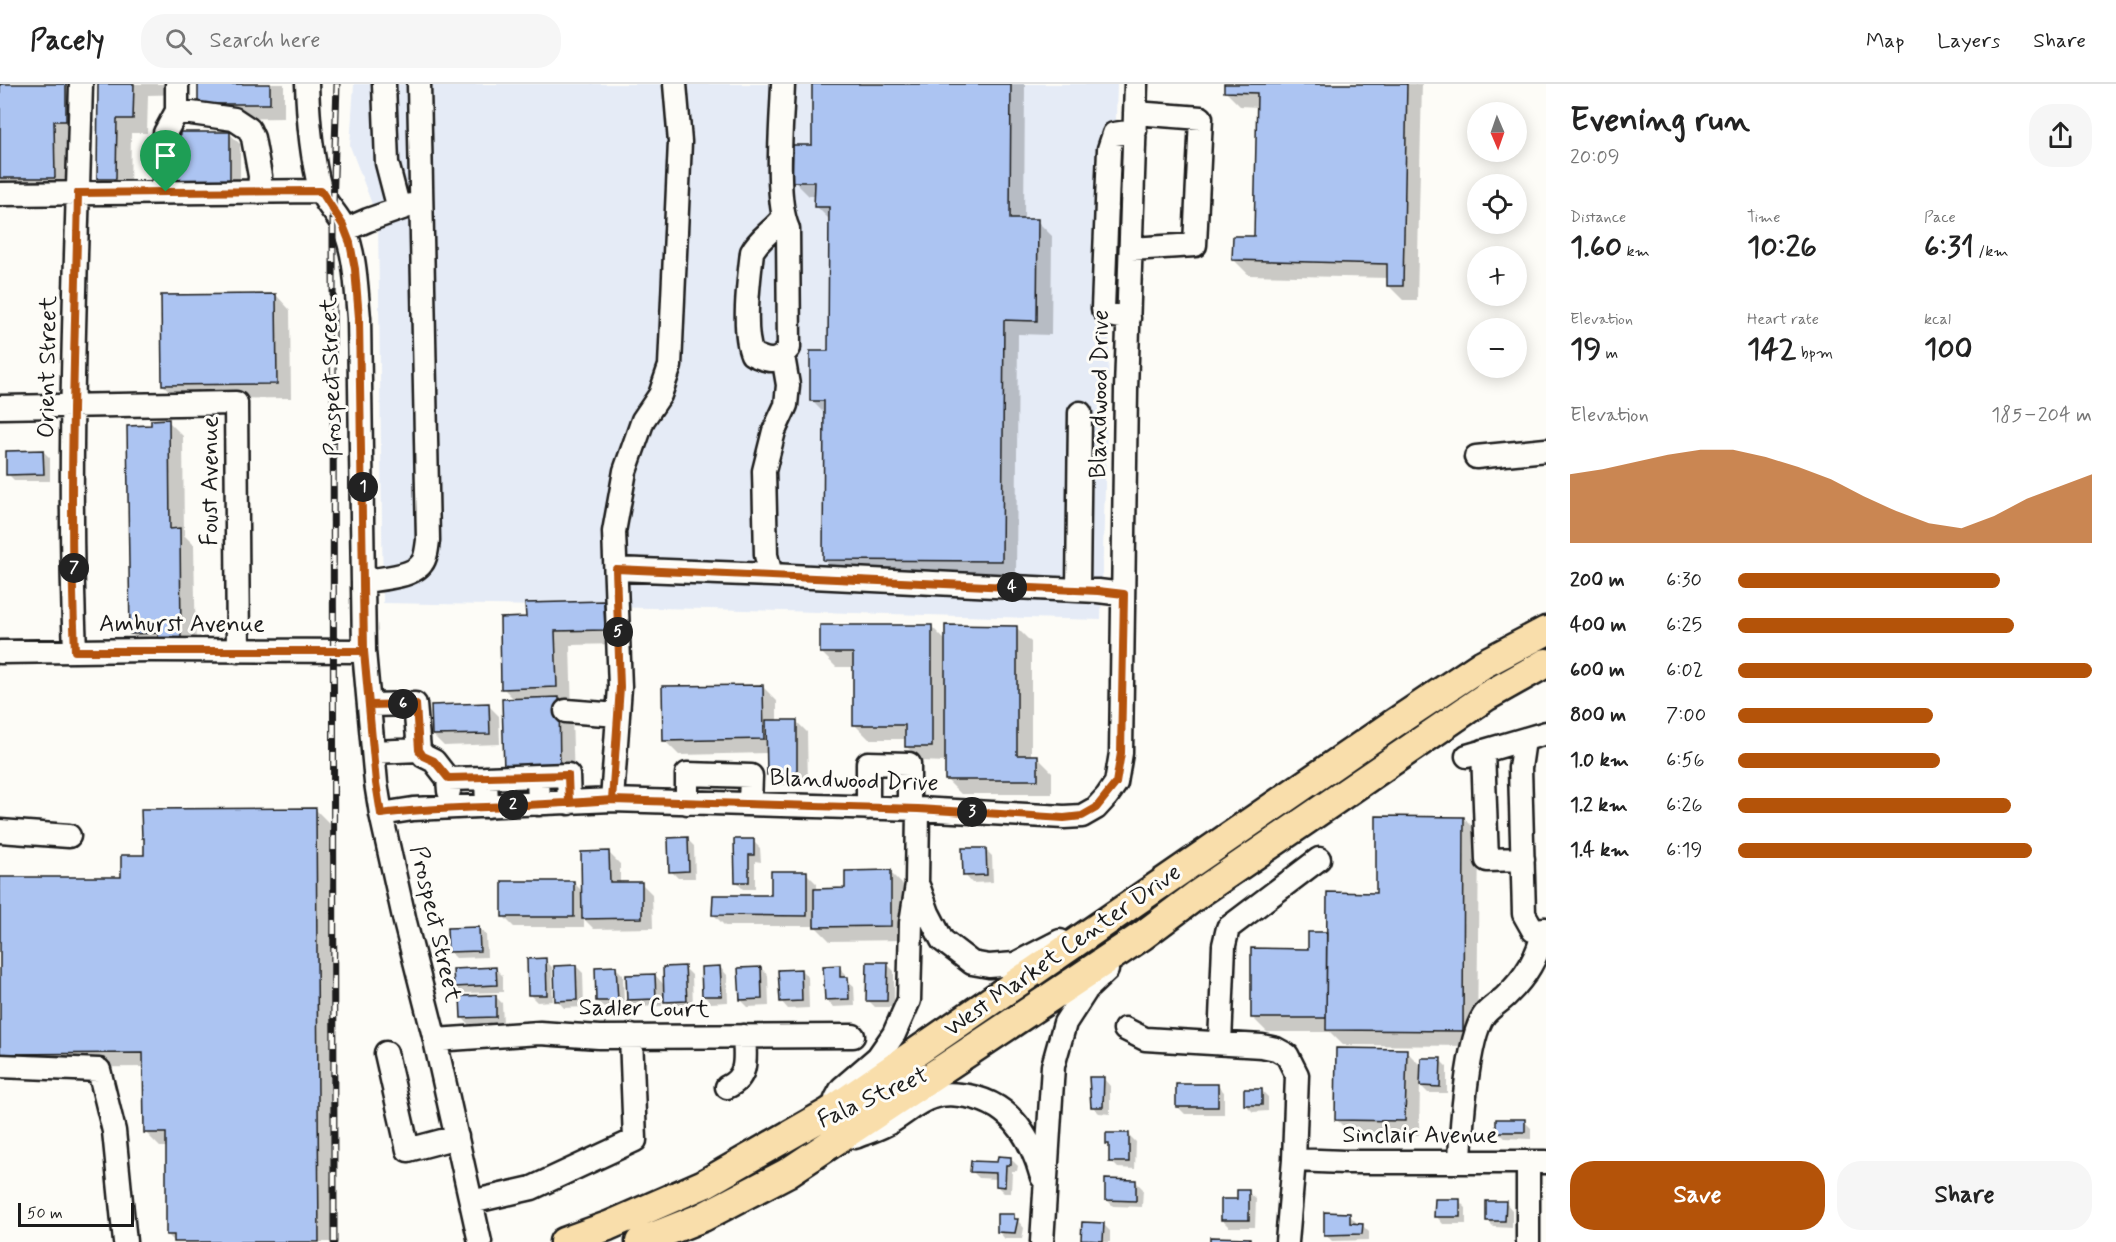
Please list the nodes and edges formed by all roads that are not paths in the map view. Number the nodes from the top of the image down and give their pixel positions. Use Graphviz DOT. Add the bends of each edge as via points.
graph roads {
  1 [pos="81,84"];
  2 [pos="177,84"];
  3 [pos="307,84"];
  4 [pos="384,84"];
  5 [pos="419,84"];
  6 [pos="675,84"];
  7 [pos="783,84"];
  8 [pos="1136,84"];
  9 [pos="177,111"];
  10 [pos="1135,122"];
  11 [pos="321,191"];
  12 [pos="166,192"];
  13 [pos="259,192"];
  14 [pos="78,193"];
  15 [pos="0,194"];
  16 [pos="421,202"];
  17 [pos="399,209"];
  18 [pos="783,218"];
  19 [pos="345,230"];
  20 [pos="1131,249"];
  21 [pos="1129,318"];
  22 [pos="783,356"];
  23 [pos="0,407"];
  24 [pos="73,407"];
  25 [pos="1080,413"];
  26 [pos="1546,450"];
  27 [pos="1476,458"];
  28 [pos="616,574"];
  29 [pos="771,575"];
  30 [pos="364,581"];
  31 [pos="1078,590"];
  32 [pos="1124,594"];
  33 [pos="1546,631"];
  34 [pos="75,651"];
  35 [pos="238,651"];
  36 [pos="364,651"];
  37 [pos="0,652"];
  38 [pos="1546,663"];
  39 [pos="369,705"];
  40 [pos="566,711"];
  41 [pos="618,715"];
  42 [pos="1546,733"];
  43 [pos="1524,740"];
  44 [pos="419,750"];
  45 [pos="374,752"];
  46 [pos="538,776"];
  47 [pos="448,778"];
  48 [pos="486,778"];
  49 [pos="612,800"];
  50 [pos="569,803"];
  51 [pos="539,804"];
  52 [pos="487,807"];
  53 [pos="450,808"];
  54 [pos="868,808"];
  55 [pos="914,809"];
  56 [pos="381,814"];
  57 [pos="0,831"];
  58 [pos="69,836"];
  59 [pos="1319,859"];
  60 [pos="1523,859"];
  61 [pos="917,884"];
  62 [pos="1122,911"];
  63 [pos="1545,929"];
  64 [pos="1142,936"];
  65 [pos="1125,1029"];
  66 [pos="631,1036"];
  67 [pos="744,1036"];
  68 [pos="853,1036"];
  69 [pos="435,1040"];
  70 [pos="1220,1043"];
  71 [pos="386,1053"];
  72 [pos="0,1066"];
  73 [pos="727,1087"];
  74 [pos="828,1113"];
  75 [pos="457,1137"];
  76 [pos="818,1152"];
  77 [pos="1294,1160"];
  78 [pos="1460,1162"];
  79 [pos="1537,1162"];
  80 [pos="1045,1186"];
  81 [pos="471,1202"];
  82 [pos="125,1242"];
  83 [pos="480,1242"];
  84 [pos="564,1242"];
  85 [pos="640,1242"];
  86 [pos="1042,1242"];
  87 [pos="1287,1242"];
  88 [pos="1528,1242"];
  1 -- 14 [label="street, Orient Street"];
  2 -- 9 [label="street"];
  3 -- 11 [label="street, Prospect Street" via="308,118"];
  4 -- 17 [label="street" via="387,163"];
  5 -- 16 [label="street"];
  6 -- 28 [label="street" via="680,142 670,366 660,395 643,420 625,471 614,532"];
  7 -- 18 [label="street"];
  8 -- 10 [label="street, Blandwood Drive"];
  9 -- 12 [label="street" via="165,133"];
  9 -- 13 [label="street" via="234,119 249,129 260,177"];
  10 -- 20 [label="street, Blandwood Drive"];
  10 -- 20 [label="street" via="1201,118 1195,245"];
  10 -- 21 [label="street" via="1111,139 1103,309 1108,315"];
  11 -- 13 [label="street"];
  11 -- 19 [label="street, Prospect Street"];
  12 -- 13 [label="street"];
  12 -- 14 [label="street"];
  14 -- 15 [label="street"];
  14 -- 24 [label="street, Orient Street"];
  16 -- 17 [label="street"];
  16 -- 30 [label="street" via="428,540 424,562 417,568 391,578"];
  17 -- 19 [label="street"];
  18 -- 22 [label="street" via="788,230 789,348"];
  18 -- 22 [label="street" via="752,252 748,323 752,354 766,361"];
  19 -- 30 [label="street, Prospect Street" via="355,269 359,318"];
  20 -- 21 [label="street, Blandwood Drive"];
  21 -- 32 [label="street, Blandwood Drive"];
  22 -- 29 [label="street" via="788,385 786,405 774,431 764,471 766,555"];
  23 -- 24 [label="street, Foust Avenue"];
  24 -- 34 [label="street, Orient Street"];
  24 -- 35 [label="street, Foust Avenue" via="237,403"];
  25 -- 31 [label="street"];
  26 -- 27 [label="street"];
  28 -- 29 [label="street"];
  28 -- 41 [label="street"];
  29 -- 31 [label="street"];
  30 -- 36 [label="street, Prospect Street"];
  31 -- 32 [label="street"];
  32 -- 55 [label="street, Blandwood Drive" via="1121,753 1116,783 1096,808 1082,816 1064,818"];
  33 -- 62 [label="main road, West Market Center Drive" via="1483,664"];
  34 -- 35 [label="street, Amhurst Avenue"];
  34 -- 37 [label="street, Amhurst Avenue"];
  35 -- 36 [label="street, Amhurst Avenue"];
  36 -- 39 [label="street, Prospect Street"];
  38 -- 64 [label="main road, West Market Center Drive" via="1487,696"];
  39 -- 44 [label="street" via="416,704"];
  39 -- 45 [label="street, Prospect Street"];
  40 -- 41 [label="street"];
  41 -- 49 [label="street"];
  42 -- 43 [label="street"];
  43 -- 60 [label="street" via="1520,768"];
  43 -- 60 [label="street" via="1475,753 1488,860"];
  44 -- 45 [label="street"];
  44 -- 47 [label="street"];
  45 -- 56 [label="street, Prospect Street"];
  46 -- 48 [label="street"];
  46 -- 50 [label="street" via="568,775"];
  46 -- 51 [label="street"];
  47 -- 48 [label="street"];
  47 -- 53 [label="street"];
  48 -- 52 [label="street"];
  49 -- 50 [label="street, Blandwood Drive"];
  49 -- 54 [label="street, Blandwood Drive"];
  50 -- 51 [label="street, Blandwood Drive"];
  51 -- 52 [label="street, Blandwood Drive"];
  52 -- 53 [label="street, Blandwood Drive"];
  53 -- 56 [label="street, Blandwood Drive"];
  54 -- 55 [label="street, Blandwood Drive"];
  54 -- 55 [label="street, Fala Street" via="868,763 909,764"];
  55 -- 61 [label="street, Fala Street"];
  56 -- 69 [label="street, Prospect Street"];
  57 -- 58 [label="street"];
  59 -- 70 [label="street" via="1228,928"];
  60 -- 63 [label="street" via="1524,914 1533,930"];
  61 -- 62 [label="street, Fala Street" via="942,940 972,963 988,966 1015,964"];
  61 -- 74 [label="street, Fala Street" via="911,923 909,1000 894,1034 878,1057 842,1089"];
  62 -- 74 [label="main road, West Market Center Drive"];
  63 -- 78 [label="street" via="1525,977 1485,1015 1473,1042"];
  64 -- 76 [label="main road, West Market Center Drive"];
  64 -- 80 [label="street, Fala Street" via="1087,989 1065,1023 1053,1066"];
  65 -- 70 [label="street" via="1145,1039"];
  66 -- 67 [label="street, Sadler Court"];
  66 -- 69 [label="street, Sadler Court" via="540,1034"];
  66 -- 81 [label="street" via="635,1140 532,1188"];
  67 -- 68 [label="street, Sadler Court"];
  67 -- 73 [label="street" via="745,1067 736,1083"];
  69 -- 75 [label="street, Prospect Street"];
  70 -- 77 [label="street" via="1262,1046 1287,1055 1297,1075"];
  71 -- 75 [label="street" via="408,1150"];
  72 -- 82 [label="street" via="99,1070 114,1131"];
  74 -- 84 [label="main road, West Market Center Drive" via="704,1184"];
  75 -- 81 [label="street, Prospect Street"];
  76 -- 80 [label="street, Fala Street" via="886,1124 933,1096 969,1096 1001,1108 1012,1119 1030,1144"];
  76 -- 85 [label="main road, West Market Center Drive" via="787,1173 703,1216"];
  77 -- 78 [label="street, Sinclair Avenue"];
  77 -- 87 [label="street"];
  78 -- 79 [label="street, Sinclair Avenue"];
  79 -- 88 [label="street"];
  80 -- 86 [label="street, Fala Street"];
  81 -- 83 [label="street, Prospect Street"];
}
